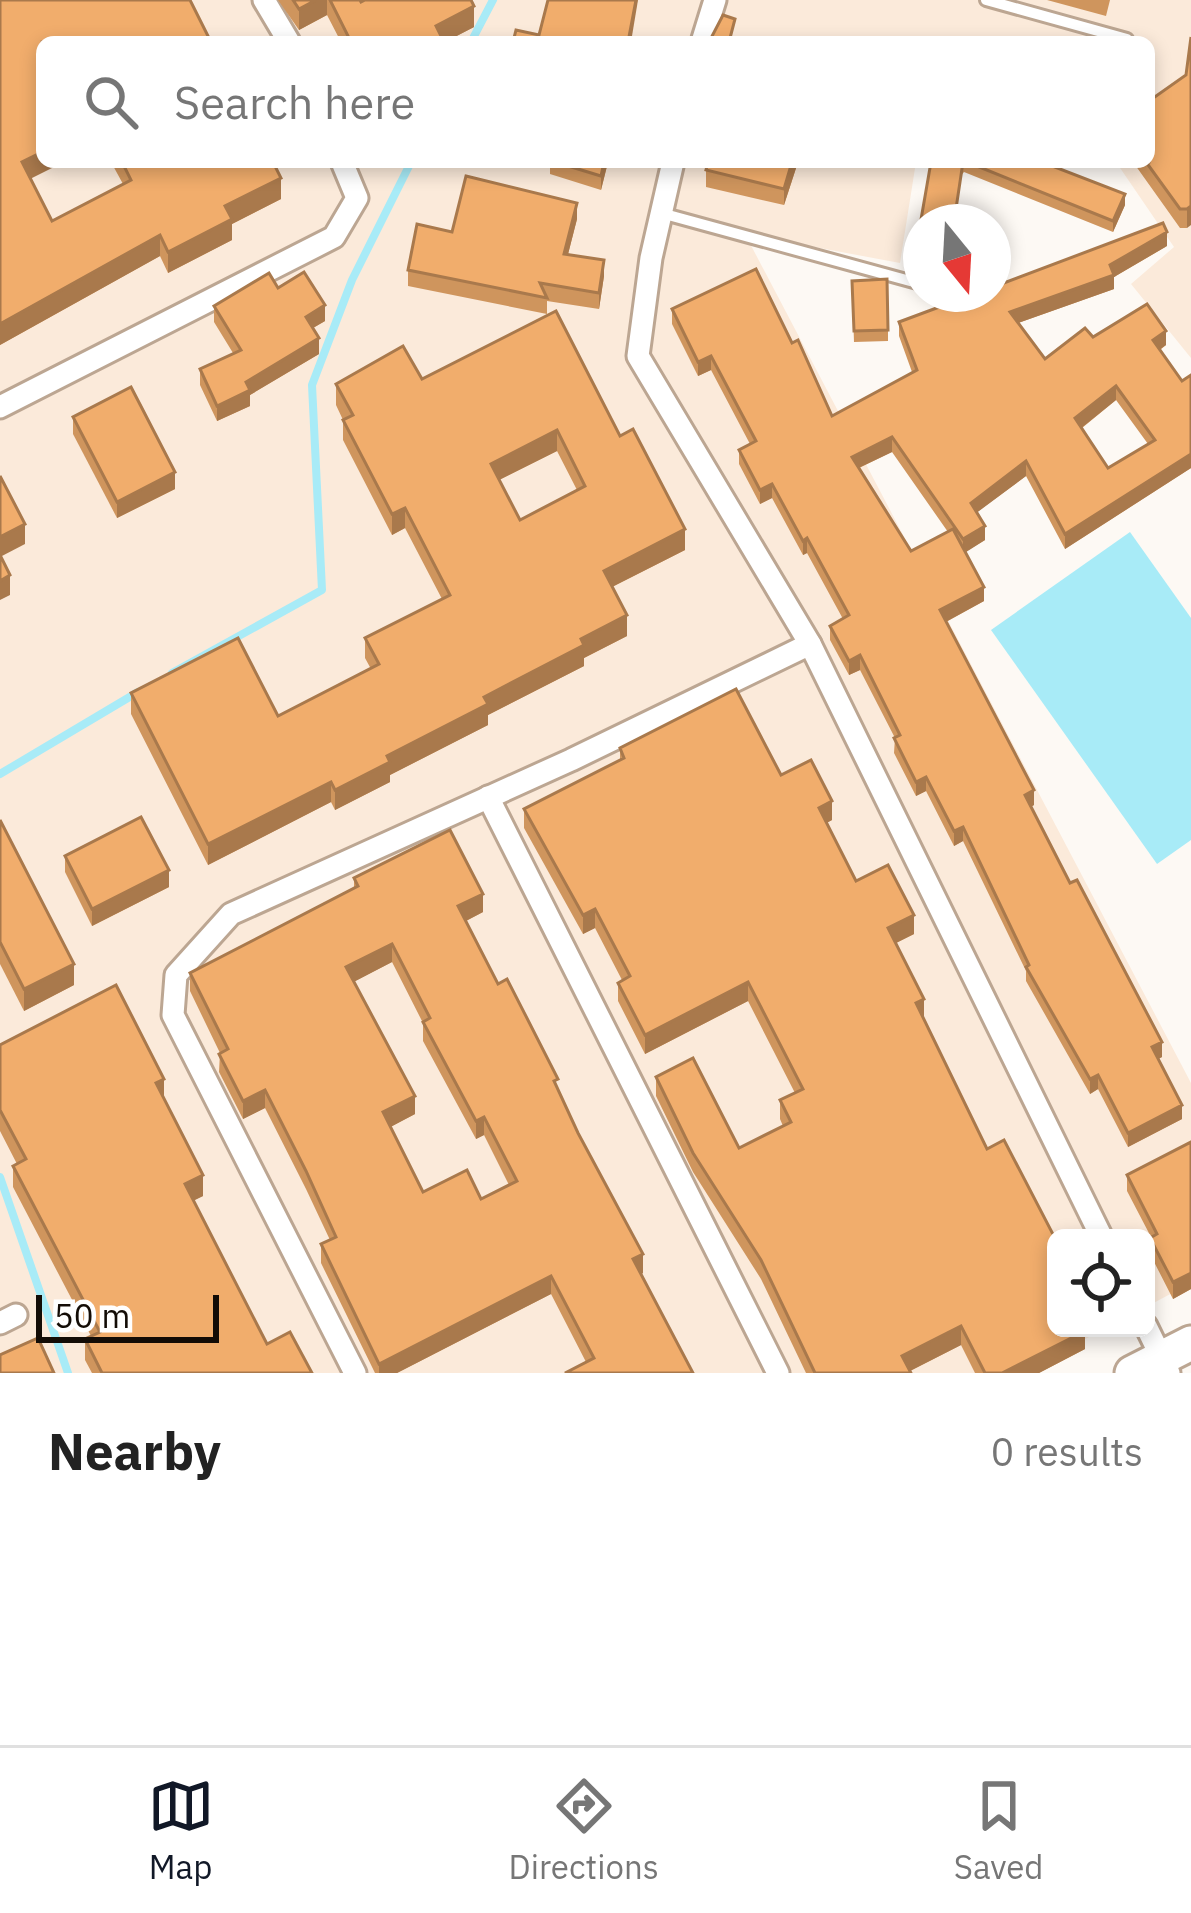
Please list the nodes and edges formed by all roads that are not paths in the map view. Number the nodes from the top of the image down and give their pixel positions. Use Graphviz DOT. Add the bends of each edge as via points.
graph roads {
  1 [pos="264,0"];
  2 [pos="715,0"];
  3 [pos="986,0"];
  4 [pos="285,36"];
  5 [pos="704,36"];
  6 [pos="1113,36"];
  7 [pos="344,168"];
  8 [pos="672,168"];
  9 [pos="661,214"];
  10 [pos="903,279"];
  11 [pos="0,407"];
  12 [pos="810,644"];
  13 [pos="488,797"];
  14 [pos="1098,1229"];
  15 [pos="355,1373"];
  16 [pos="778,1373"];
  1 -- 4 [label="street"];
  2 -- 5 [label="street"];
  3 -- 6 [label="lane"];
  7 -- 11 [label="street" via="357,198 334,237"];
  8 -- 9 [label="street"];
  9 -- 10 [label="lane"];
  9 -- 12 [label="street" via="638,356"];
  12 -- 13 [label="street"];
  12 -- 14 [label="street"];
  13 -- 15 [label="street" via="231,914 176,975 173,1015"];
  13 -- 16 [label="street"];
}
